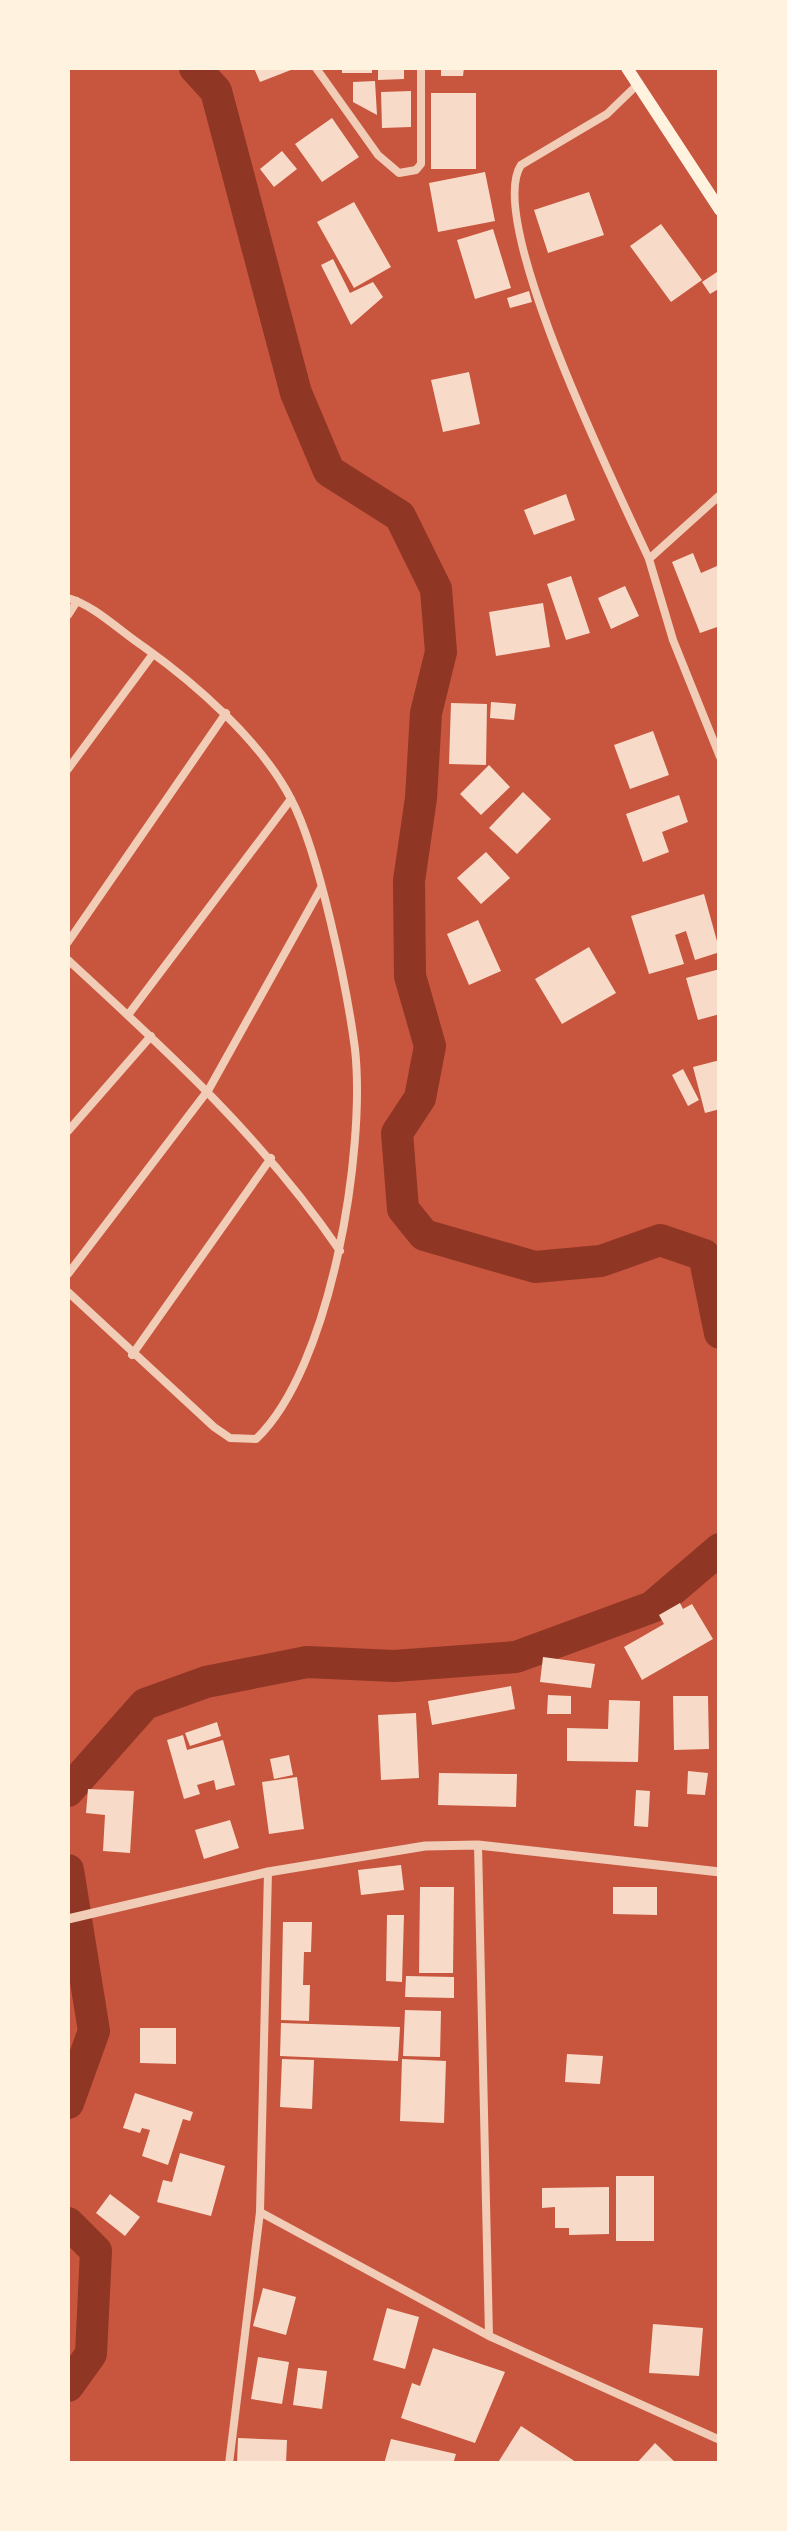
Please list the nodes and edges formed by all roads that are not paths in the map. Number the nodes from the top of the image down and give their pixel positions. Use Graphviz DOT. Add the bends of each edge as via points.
graph roads {
  1 [pos="316,68"];
  2 [pos="421,68"];
  3 [pos="627,68"];
  4 [pos="638,84"];
  5 [pos="720,210"];
  6 [pos="720,495"];
  7 [pos="649,559"];
  8 [pos="72,600"];
  9 [pos="68,616"];
  10 [pos="153,654"];
  11 [pos="226,713"];
  12 [pos="720,757"];
  13 [pos="68,769"];
  14 [pos="292,799"];
  15 [pos="321,888"];
  16 [pos="68,942"];
  17 [pos="68,960"];
  18 [pos="128,1015"];
  19 [pos="151,1036"];
  20 [pos="209,1090"];
  21 [pos="68,1131"];
  22 [pos="271,1158"];
  23 [pos="340,1251"];
  24 [pos="68,1274"];
  25 [pos="68,1292"];
  26 [pos="132,1355"];
  27 [pos="478,1845"];
  28 [pos="268,1872"];
  29 [pos="720,1872"];
  30 [pos="68,1919"];
  31 [pos="260,2212"];
  32 [pos="489,2336"];
  33 [pos="720,2440"];
  34 [pos="229,2464"];
  1 -- 2 [label="street" via="378,155 399,173 421,164"];
  3 -- 4 [label="highway"];
  4 -- 5 [label="highway"];
  4 -- 7 [label="street" via="607,114 520,165 512,197 568,381"];
  6 -- 7 [label="street"];
  7 -- 12 [label="street"];
  8 -- 9 [label="street"];
  8 -- 10 [label="street"];
  10 -- 11 [label="street"];
  10 -- 13 [label="street"];
  11 -- 14 [label="street"];
  11 -- 16 [label="street"];
  14 -- 15 [label="street"];
  14 -- 18 [label="street"];
  15 -- 20 [label="street"];
  15 -- 23 [label="street" via="355,1052"];
  17 -- 18 [label="street"];
  18 -- 19 [label="street"];
  19 -- 20 [label="street"];
  19 -- 21 [label="street"];
  20 -- 22 [label="street"];
  20 -- 24 [label="street"];
  22 -- 23 [label="street"];
  22 -- 26 [label="street"];
  23 -- 26 [label="street" via="324,1317 286,1398 256,1439 230,1438"];
  25 -- 26 [label="street"];
  27 -- 28 [label="street" via="425,1846"];
  27 -- 29 [label="street"];
  27 -- 32 [label="street"];
  28 -- 30 [label="street"];
  28 -- 31 [label="street"];
  31 -- 32 [label="street"];
  31 -- 34 [label="street"];
  32 -- 33 [label="street"];
}
